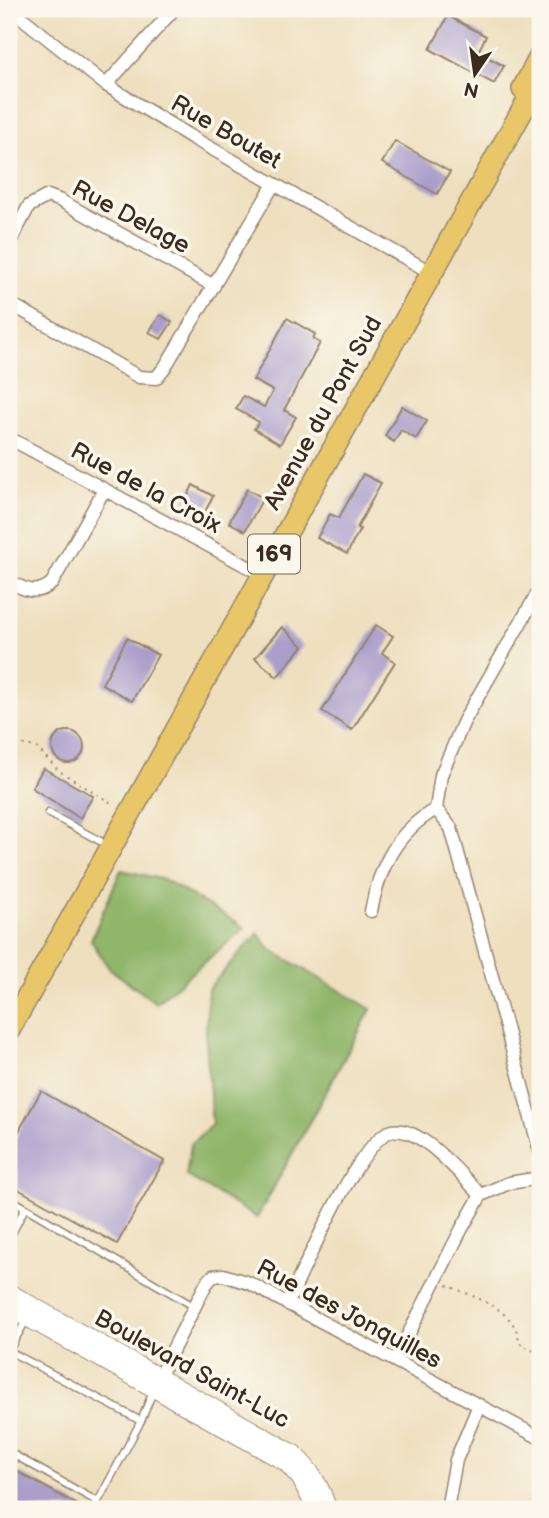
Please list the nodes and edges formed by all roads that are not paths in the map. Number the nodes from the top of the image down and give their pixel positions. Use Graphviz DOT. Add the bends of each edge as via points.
graph roads {
  1 [pos="11,9"];
  2 [pos="174,9"];
  3 [pos="539,68"];
  4 [pos="106,85"];
  5 [pos="274,184"];
  6 [pos="9,244"];
  7 [pos="428,271"];
  8 [pos="214,286"];
  9 [pos="9,303"];
  10 [pos="9,438"];
  11 [pos="104,490"];
  12 [pos="258,573"];
  13 [pos="9,581"];
  14 [pos="540,589"];
  15 [pos="436,809"];
  16 [pos="48,813"];
  17 [pos="100,841"];
  18 [pos="371,911"];
  19 [pos="9,1007"];
  20 [pos="9,1030"];
  21 [pos="540,1151"];
  22 [pos="540,1178"];
  23 [pos="481,1195"];
  24 [pos="9,1198"];
  25 [pos="25,1208"];
  26 [pos="9,1239"];
  27 [pos="9,1292"];
  28 [pos="287,1304"];
  29 [pos="195,1307"];
  30 [pos="9,1308"];
  31 [pos="31,1313"];
  32 [pos="9,1351"];
  33 [pos="395,1361"];
  34 [pos="156,1383"];
  35 [pos="479,1405"];
  36 [pos="141,1420"];
  37 [pos="540,1438"];
  38 [pos="9,1452"];
  39 [pos="98,1502"];
  40 [pos="94,1509"];
  41 [pos="315,1509"];
  42 [pos="328,1509"];
  43 [pos="447,1509"];
  1 -- 4 [label="street, Rue Boutet"];
  2 -- 4 [label="street"];
  3 -- 7 [label="main road, Avenue du Pont Sud / 169"];
  4 -- 5 [label="street, Rue Boutet"];
  5 -- 7 [label="street, Rue Boutet"];
  5 -- 8 [label="street"];
  6 -- 8 [label="street, Rue Delage" via="29,206 48,197"];
  7 -- 12 [label="main road, Avenue du Pont Sud / 169"];
  8 -- 9 [label="street" via="156,378 139,377"];
  10 -- 11 [label="street, Rue de la Croix"];
  11 -- 12 [label="street, Rue de la Croix"];
  11 -- 13 [label="street" via="52,583 33,591"];
  12 -- 17 [label="main road, Avenue du Pont Sud / 169"];
  12 -- 20 [label="main road, Avenue du Pont Sud / 169" via="199,693"];
  14 -- 15 [label="street" via="464,721 441,775"];
  15 -- 18 [label="street" via="406,831 390,852"];
  15 -- 21 [label="street" via="451,828"];
  16 -- 17 [label="lane"];
  17 -- 19 [label="main road, Avenue du Pont Sud / 169"];
  22 -- 23 [label="street" via="509,1183"];
  23 -- 28 [label="street" via="430,1145 410,1134 392,1131 377,1139 348,1179"];
  23 -- 33 [label="street"];
  24 -- 25 [label="lane"];
  25 -- 26 [label="lane"];
  25 -- 29 [label="lane"];
  27 -- 31 [label="street, Boulevard Saint-Luc"];
  28 -- 29 [label="street, Rue des Jonquilles" via="223,1275 213,1276"];
  28 -- 33 [label="street, Rue des Jonquilles"];
  29 -- 34 [label="street, Rue des Jonquilles"];
  30 -- 31 [label="street, Boulevard Saint-Luc"];
  31 -- 32 [label="lane"];
  31 -- 34 [label="street, Boulevard Saint-Luc"];
  32 -- 36 [label="lane"];
  33 -- 35 [label="street, Rue des Jonquilles"];
  34 -- 36 [label="lane"];
  34 -- 41 [label="street, Boulevard Saint-Luc" via="286,1463"];
  34 -- 42 [label="street, Boulevard Saint-Luc" via="294,1452 312,1471"];
  35 -- 37 [label="street, Rue des Jonquilles"];
  35 -- 43 [label="street" via="456,1461"];
  36 -- 39 [label="lane"];
  38 -- 39 [label="lane"];
  39 -- 40 [label="lane"];
}
